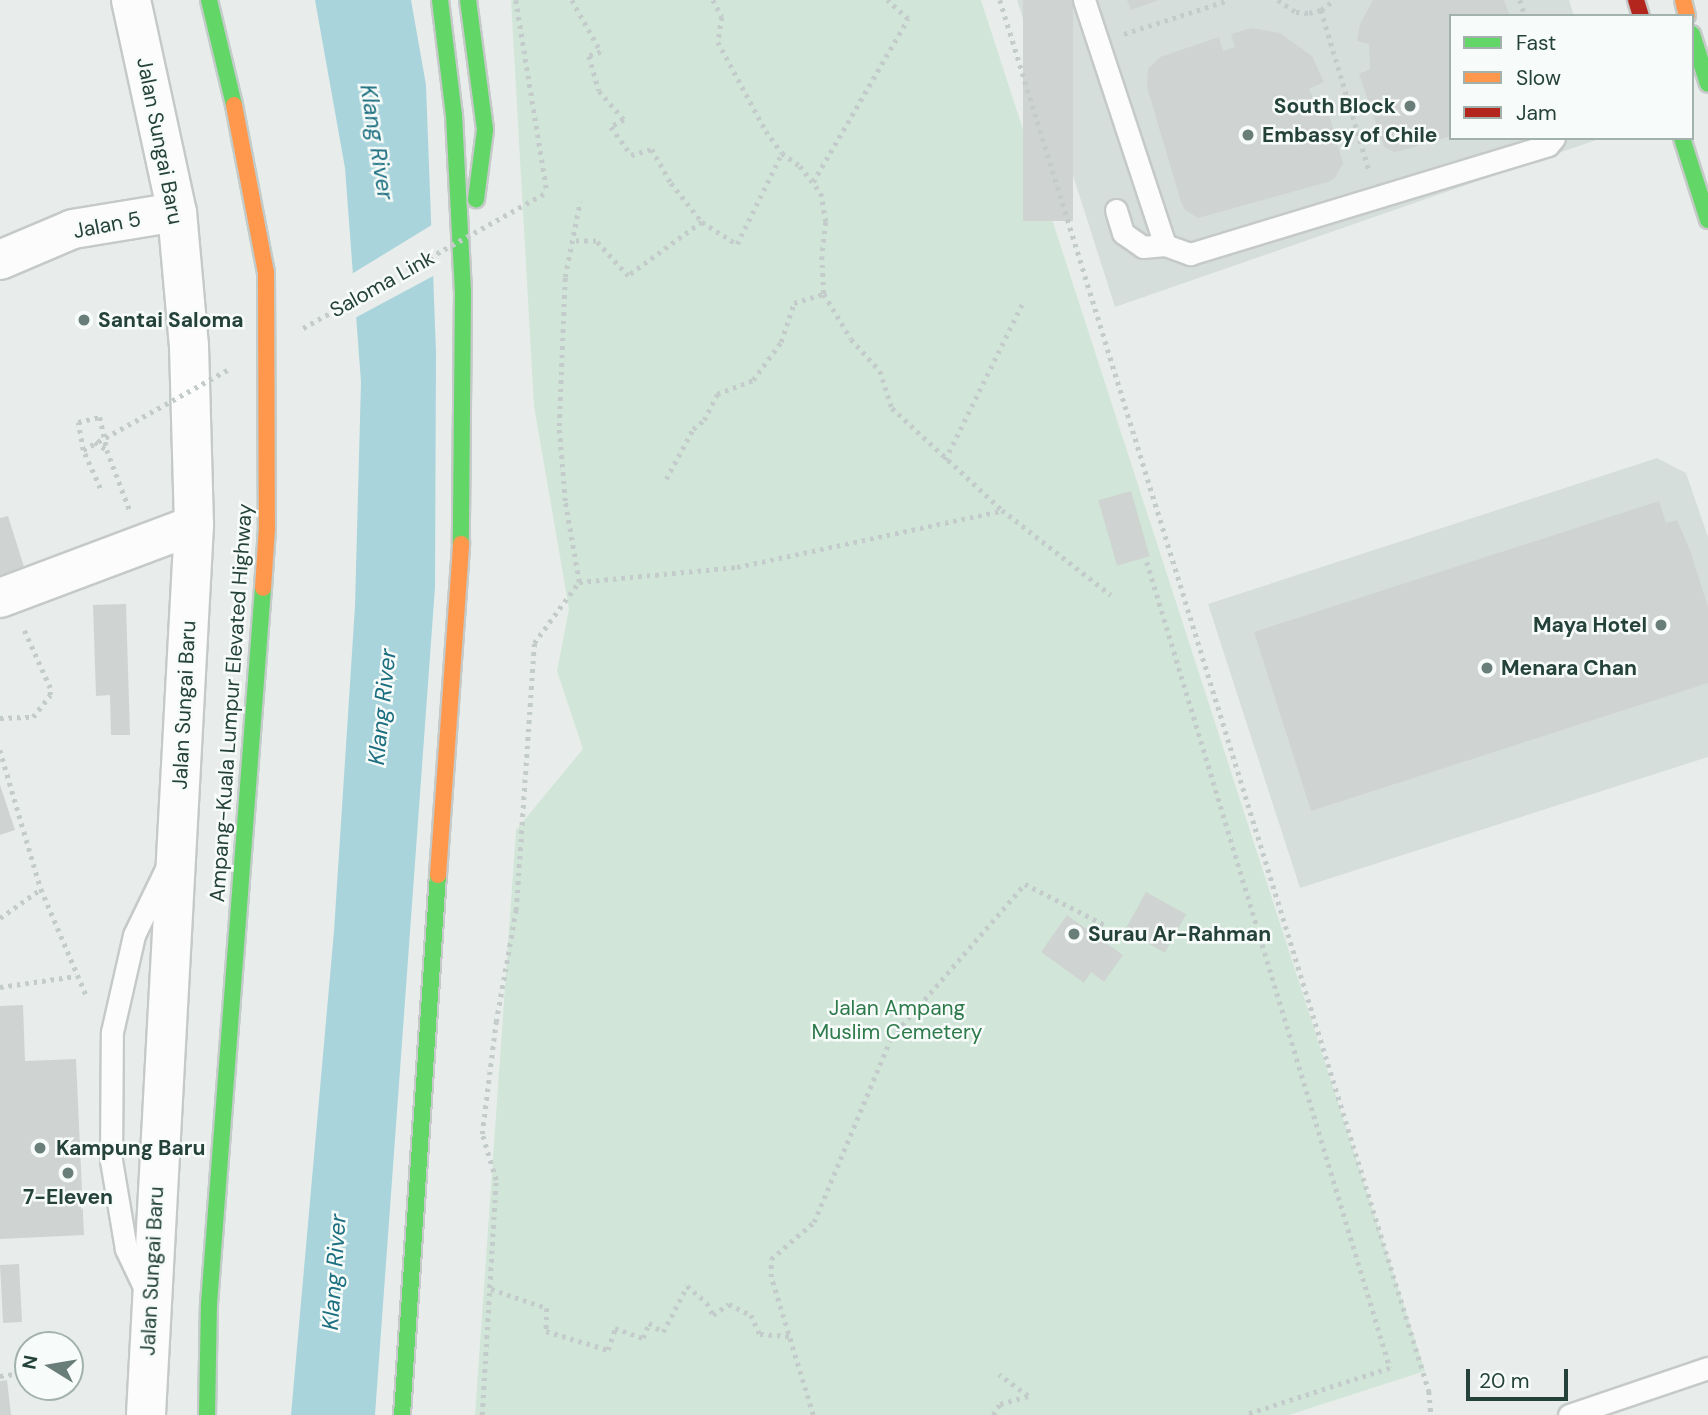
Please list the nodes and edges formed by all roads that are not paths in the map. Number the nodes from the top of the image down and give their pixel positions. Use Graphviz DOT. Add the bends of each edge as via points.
graph roads {
  1 [pos="131,0"];
  2 [pos="209,0"];
  3 [pos="440,0"];
  4 [pos="468,0"];
  5 [pos="1084,0"];
  6 [pos="1694,40"];
  7 [pos="1708,84"];
  8 [pos="1552,140"];
  9 [pos="1683,140"];
  10 [pos="1116,210"];
  11 [pos="177,212"];
  12 [pos="1708,220"];
  13 [pos="1165,245"];
  14 [pos="0,260"];
  15 [pos="463,292"];
  16 [pos="194,525"];
  17 [pos="5,596"];
  18 [pos="177,847"];
  19 [pos="150,1300"];
  20 [pos="1708,1368"];
  21 [pos="146,1415"];
  22 [pos="207,1415"];
  23 [pos="402,1415"];
  24 [pos="1569,1415"];
  1 -- 11 [label="street, Jalan Sungai Baru"];
  2 -- 22 [label="main road, Ampang-Kuala Lumpur Elevated Highway, bridge" via="266,273 267,528 209,1304"];
  3 -- 15 [label="main road" via="454,115"];
  4 -- 15 [label="main road" via="485,130"];
  5 -- 13 [label="lane"];
  6 -- 7 [label="main road"];
  8 -- 13 [label="lane" via="1189,254"];
  9 -- 12 [label="main road"];
  10 -- 13 [label="lane" via="1123,233 1143,247"];
  11 -- 14 [label="street, Jalan 5" via="73,229"];
  11 -- 16 [label="street, Jalan Sungai Baru" via="189,346"];
  15 -- 23 [label="main road" via="461,560"];
  16 -- 17 [label="street"];
  16 -- 18 [label="street, Jalan Sungai Baru"];
  18 -- 19 [label="street, Jalan Sungai Baru"];
  18 -- 19 [label="lane" via="134,935 112,1032 111,1160 127,1249"];
  19 -- 21 [label="street, Jalan Sungai Baru"];
  20 -- 24 [label="lane"];
}
